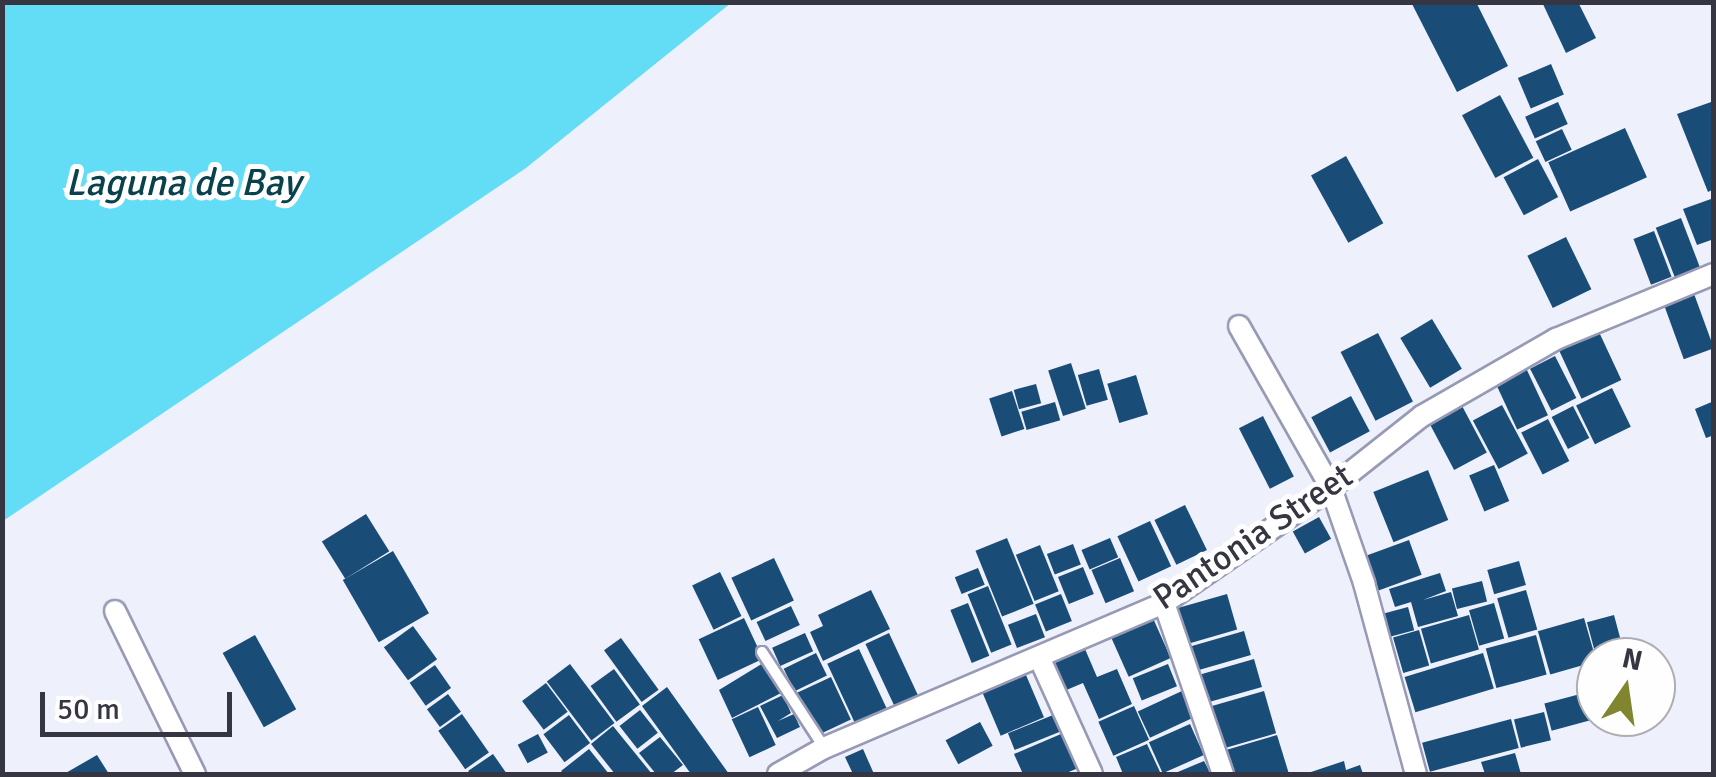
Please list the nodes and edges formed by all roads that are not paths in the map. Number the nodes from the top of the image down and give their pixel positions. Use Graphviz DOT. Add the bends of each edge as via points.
graph roads {
  1 [pos="1714,274"];
  2 [pos="1238,326"];
  3 [pos="1330,488"];
  4 [pos="1164,602"];
  5 [pos="115,611"];
  6 [pos="762,652"];
  7 [pos="1040,657"];
  8 [pos="824,748"];
  9 [pos="195,774"];
  10 [pos="778,774"];
  11 [pos="1092,774"];
  12 [pos="1223,774"];
  13 [pos="1416,774"];
  1 -- 3 [label="street, Pantonia Street" via="1556,339 1422,416"];
  2 -- 3 [label="street"];
  3 -- 4 [label="street, Pantonia Street"];
  3 -- 13 [label="street" via="1364,583"];
  4 -- 7 [label="street, Pantonia Street"];
  4 -- 12 [label="street"];
  5 -- 9 [label="street"];
  6 -- 8 [label="lane"];
  7 -- 8 [label="street, Pantonia Street"];
  7 -- 11 [label="street"];
  8 -- 10 [label="street, Pantonia Street"];
}
